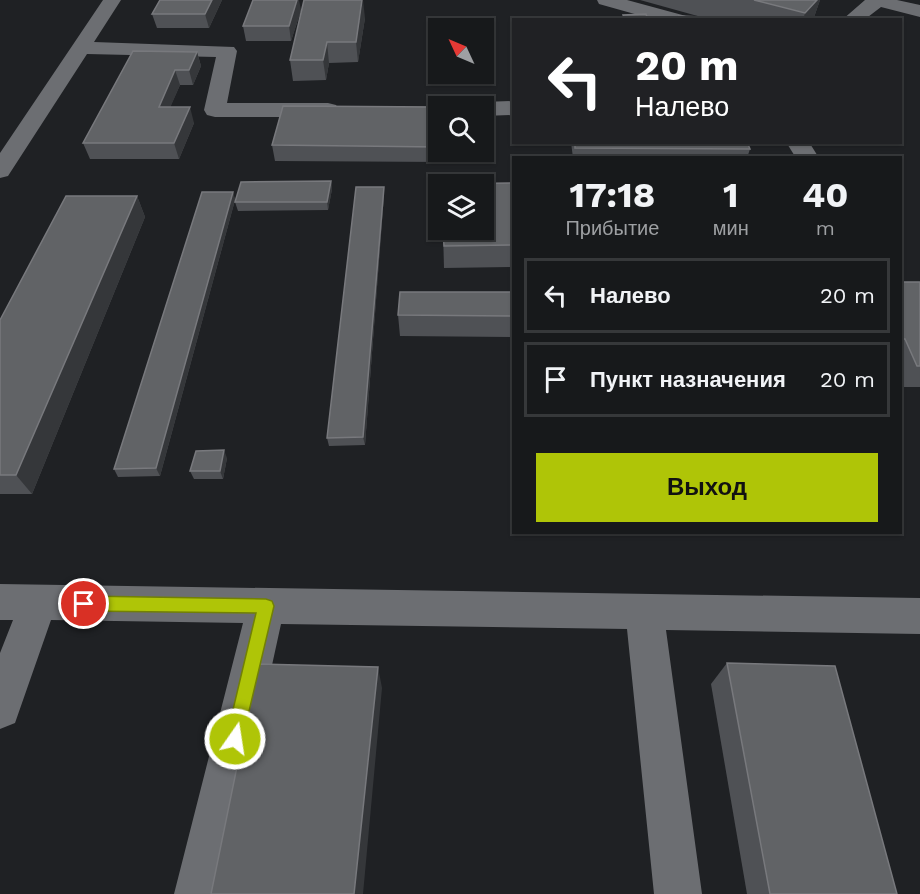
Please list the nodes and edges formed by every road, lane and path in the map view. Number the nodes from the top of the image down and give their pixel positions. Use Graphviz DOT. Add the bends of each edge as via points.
graph roads {
  1 [pos="112,0"];
  2 [pos="606,0"];
  3 [pos="876,1"];
  4 [pos="909,6"];
  5 [pos="672,18"];
  6 [pos="854,18"];
  7 [pos="81,48"];
  8 [pos="512,108"];
  9 [pos="494,109"];
  10 [pos="344,110"];
  11 [pos="0,171"];
  12 [pos="0,602"];
  13 [pos="38,603"];
  14 [pos="266,606"];
  15 [pos="644,612"];
  16 [pos="920,616"];
  17 [pos="0,708"];
  18 [pos="198,894"];
  19 [pos="678,894"];
  1 -- 7 [label="street"];
  2 -- 5 [label="street"];
  3 -- 4 [label="street"];
  3 -- 6 [label="street"];
  7 -- 10 [label="street" via="227,51 215,110"];
  7 -- 11 [label="street"];
  8 -- 9 [label="street"];
  12 -- 13 [label="street"];
  13 -- 14 [label="street"];
  13 -- 17 [label="street"];
  14 -- 15 [label="street"];
  14 -- 18 [label="street"];
  15 -- 16 [label="street"];
  15 -- 19 [label="street"];
}
